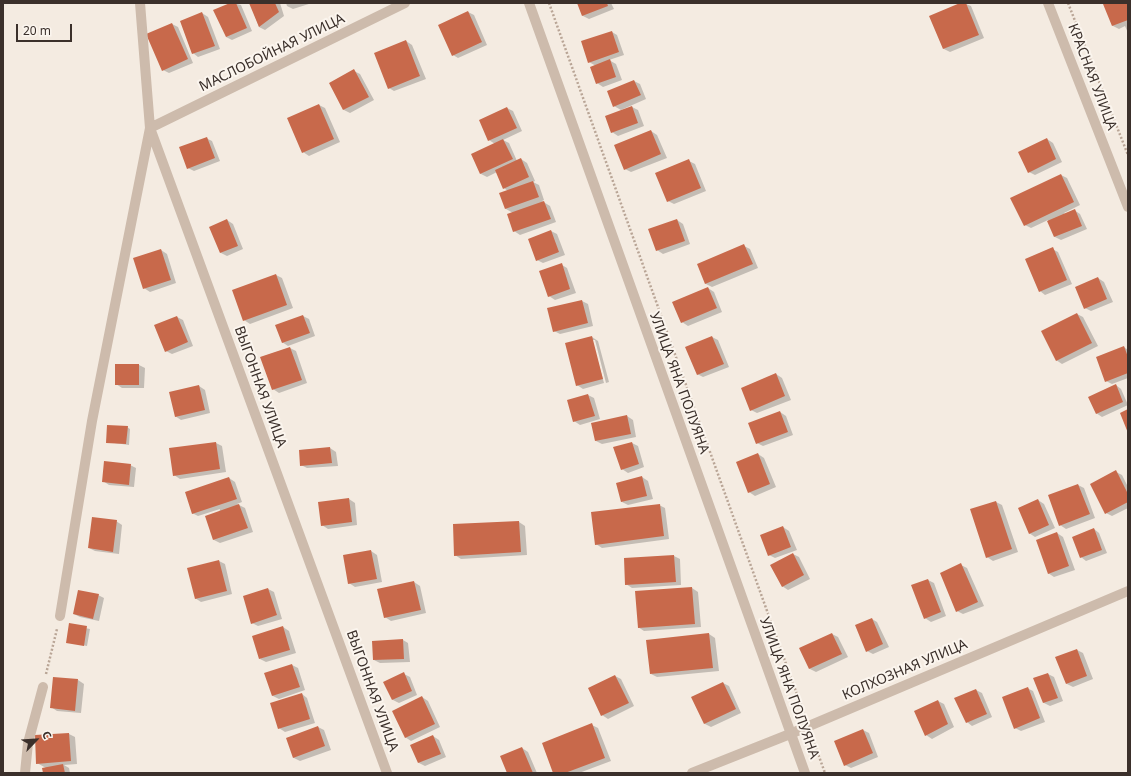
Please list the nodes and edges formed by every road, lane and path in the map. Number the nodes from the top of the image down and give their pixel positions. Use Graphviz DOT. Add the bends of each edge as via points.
graph roads {
  1 [pos="140,3"];
  2 [pos="406,3"];
  3 [pos="529,3"];
  4 [pos="549,3"];
  5 [pos="1048,3"];
  6 [pos="1068,3"];
  7 [pos="150,128"];
  8 [pos="1128,155"];
  9 [pos="1128,207"];
  10 [pos="1128,591"];
  11 [pos="60,616"];
  12 [pos="43,686"];
  13 [pos="808,727"];
  14 [pos="790,734"];
  15 [pos="25,773"];
  16 [pos="387,773"];
  17 [pos="692,773"];
  18 [pos="804,773"];
  19 [pos="825,773"];
  1 -- 7 [label="street, ВЫГОННАЯ УЛИЦА"];
  2 -- 7 [label="street, МАСЛОБОЙНАЯ УЛИЦА"];
  3 -- 14 [label="street, УЛИЦА ЯНА ПОЛУЯНА"];
  4 -- 13 [label="path"];
  5 -- 9 [label="street, КРАСНАЯ УЛИЦА"];
  6 -- 8 [label="path"];
  7 -- 11 [label="street" via="92,421"];
  7 -- 16 [label="street, ВЫГОННАЯ УЛИЦА"];
  10 -- 13 [label="street, КОЛХОЗНАЯ УЛИЦА"];
  11 -- 12 [label="path"];
  12 -- 15 [label="street" via="28,743"];
  13 -- 14 [label="street, КОЛХОЗНАЯ УЛИЦА"];
  13 -- 19 [label="path"];
  14 -- 17 [label="street, КОЛХОЗНАЯ УЛИЦА"];
  14 -- 18 [label="street, УЛИЦА ЯНА ПОЛУЯНА"];
}
